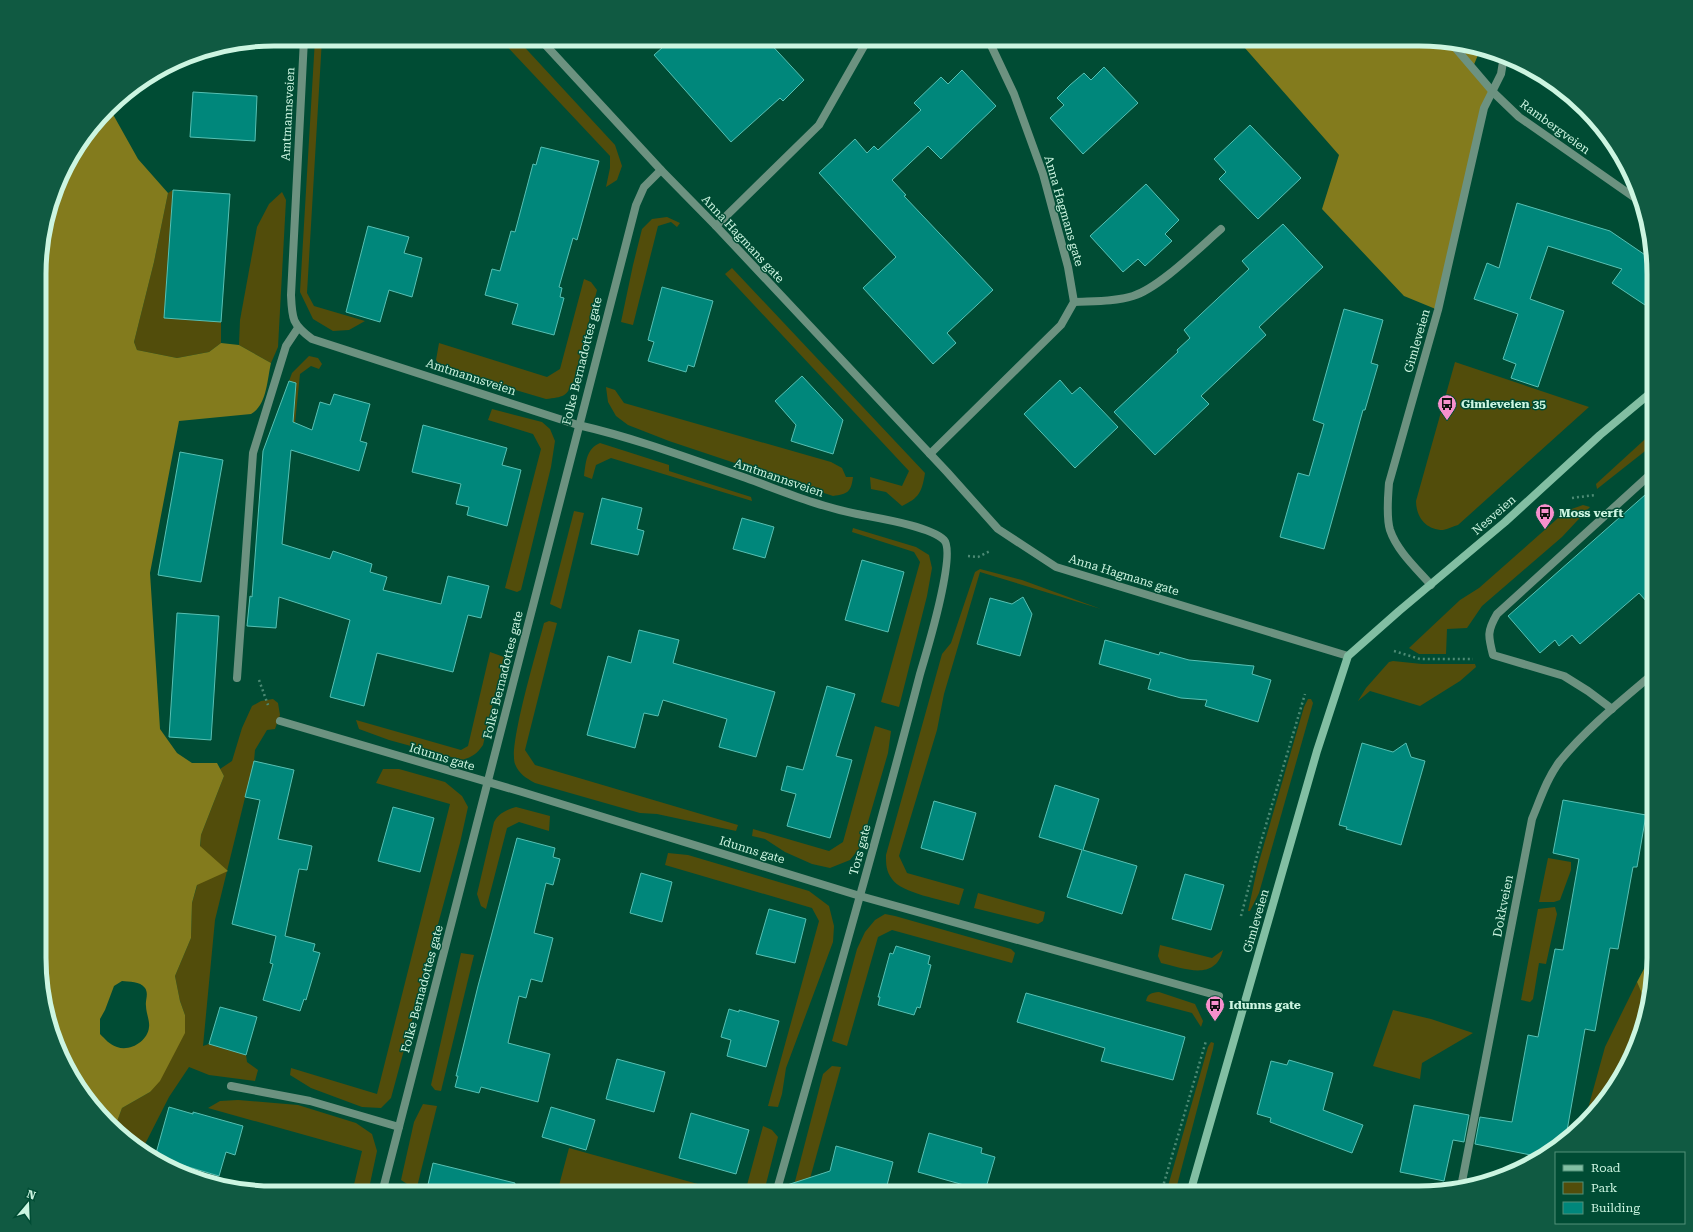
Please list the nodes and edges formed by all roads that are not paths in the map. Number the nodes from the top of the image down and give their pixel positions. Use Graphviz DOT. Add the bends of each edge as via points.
graph roads {
  1 [pos="304,46"];
  2 [pos="546,46"];
  3 [pos="864,46"];
  4 [pos="991,46"];
  5 [pos="1456,49"];
  6 [pos="1503,62"];
  7 [pos="1493,92"];
  8 [pos="661,170"];
  9 [pos="1634,197"];
  10 [pos="716,226"];
  11 [pos="1222,229"];
  12 [pos="1074,302"];
  13 [pos="298,328"];
  14 [pos="1647,396"];
  15 [pos="578,425"];
  16 [pos="930,454"];
  17 [pos="1647,477"];
  18 [pos="917,528"];
  19 [pos="1431,585"];
  20 [pos="1348,656"];
  21 [pos="237,678"];
  22 [pos="1647,679"];
  23 [pos="1612,709"];
  24 [pos="280,721"];
  25 [pos="488,783"];
  26 [pos="860,896"];
  27 [pos="1218,996"];
  28 [pos="231,1086"];
  29 [pos="399,1127"];
  30 [pos="1463,1182"];
  31 [pos="384,1186"];
  32 [pos="778,1186"];
  33 [pos="1192,1186"];
  1 -- 13 [label="street, Amtmannsveien" via="291,295 292,314"];
  2 -- 8 [label="street, Anna Hagmans gate"];
  3 -- 10 [label="street" via="819,125"];
  4 -- 12 [label="street, Anna Hagmans gate" via="1014,94 1044,174 1068,267"];
  5 -- 7 [label="street, Rambergveien"];
  6 -- 7 [label="street, Gimleveien"];
  7 -- 9 [label="street, Rambergveien" via="1534,129"];
  7 -- 19 [label="street, Gimleveien" via="1484,108 1438,310 1389,483 1390,529 1401,550"];
  8 -- 10 [label="street, Anna Hagmans gate"];
  8 -- 15 [label="street, Folke Bernadottes gate" via="644,187 636,205"];
  10 -- 16 [label="street, Anna Hagmans gate"];
  11 -- 12 [label="street" via="1161,280 1134,296 1119,300"];
  12 -- 16 [label="street" via="1061,325"];
  13 -- 15 [label="street, Amtmannsveien" via="312,339"];
  13 -- 21 [label="street" via="286,346 253,452"];
  14 -- 19 [label="main road, Nesveien"];
  15 -- 18 [label="street, Amtmannsveien" via="609,432 797,498"];
  15 -- 25 [label="street, Folke Bernadottes gate"];
  16 -- 20 [label="street, Anna Hagmans gate" via="998,529 1056,567"];
  17 -- 23 [label="street" via="1497,614 1488,638 1493,656 1564,676"];
  18 -- 26 [label="street, Tors gate" via="944,540 948,547 946,569"];
  19 -- 20 [label="main road, Nesveien"];
  20 -- 33 [label="main road, Gimleveien" via="1317,751"];
  22 -- 23 [label="street, Dokkveien"];
  23 -- 30 [label="street, Dokkveien" via="1560,762 1532,819"];
  24 -- 25 [label="street, Idunns gate"];
  25 -- 26 [label="street, Idunns gate"];
  25 -- 29 [label="street, Folke Bernadottes gate"];
  26 -- 27 [label="street, Idunns gate"];
  26 -- 32 [label="street, Tors gate"];
  28 -- 29 [label="street" via="310,1101"];
  29 -- 31 [label="street, Folke Bernadottes gate"];
}
